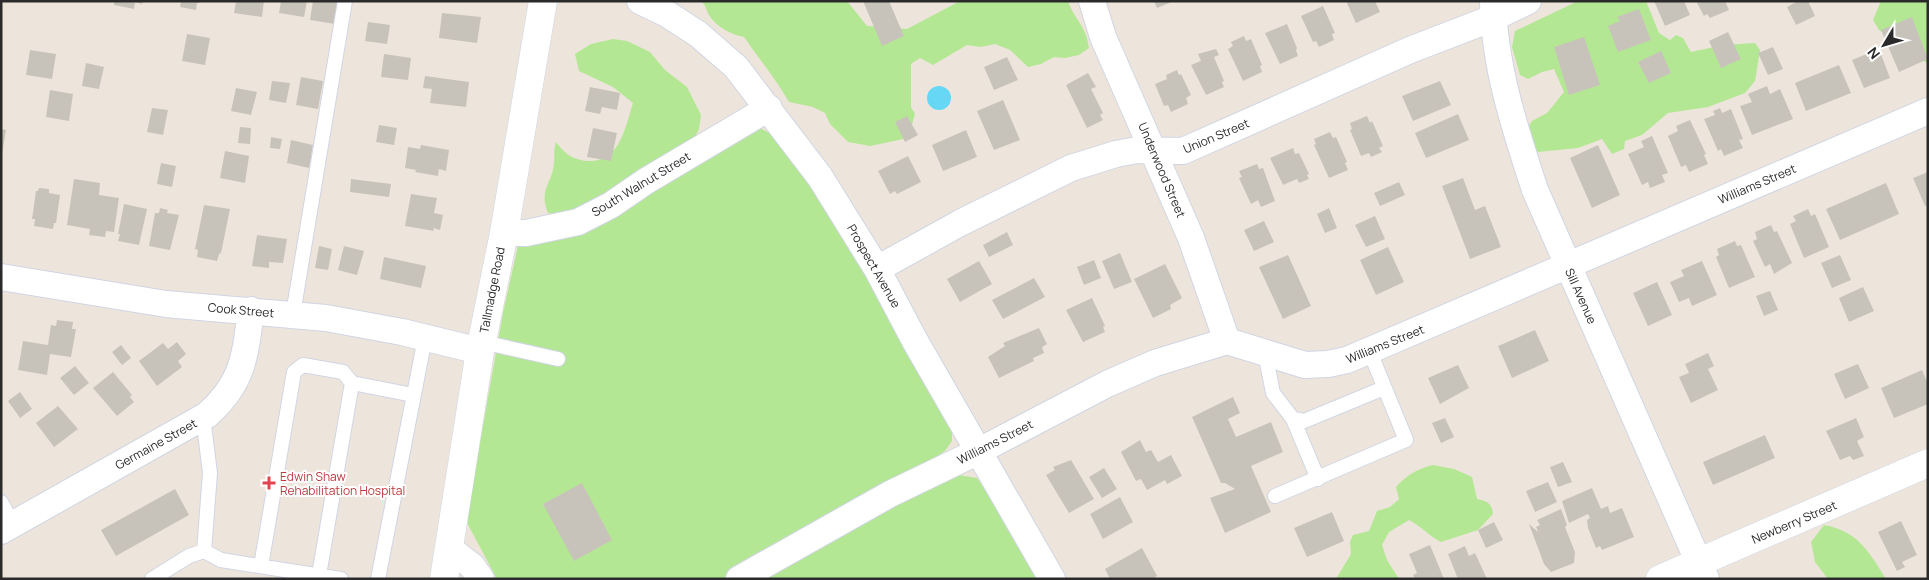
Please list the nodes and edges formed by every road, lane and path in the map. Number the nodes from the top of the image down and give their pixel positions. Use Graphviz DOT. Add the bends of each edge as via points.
graph roads {
  1 [pos="345,1"];
  2 [pos="543,1"];
  3 [pos="640,1"];
  4 [pos="1092,1"];
  5 [pos="1528,1"];
  6 [pos="1493,10"];
  7 [pos="769,108"];
  8 [pos="1928,111"];
  9 [pos="1154,149"];
  10 [pos="504,233"];
  11 [pos="1568,267"];
  12 [pos="877,269"];
  13 [pos="1,277"];
  14 [pos="251,310"];
  15 [pos="293,314"];
  16 [pos="425,338"];
  17 [pos="1227,341"];
  18 [pos="481,347"];
  19 [pos="1370,352"];
  20 [pos="1265,353"];
  21 [pos="558,359"];
  22 [pos="352,383"];
  23 [pos="1384,388"];
  24 [pos="413,394"];
  25 [pos="203,417"];
  26 [pos="1293,419"];
  27 [pos="979,451"];
  28 [pos="1928,463"];
  29 [pos="1318,479"];
  30 [pos="1275,496"];
  31 [pos="5,519"];
  32 [pos="450,549"];
  33 [pos="204,551"];
  34 [pos="261,566"];
  35 [pos="1703,571"];
  36 [pos="319,575"];
  37 [pos="152,579"];
  38 [pos="341,579"];
  39 [pos="378,579"];
  40 [pos="444,579"];
  41 [pos="481,579"];
  42 [pos="738,579"];
  43 [pos="1052,579"];
  44 [pos="1660,579"];
  1 -- 15 [label="lane"];
  2 -- 10 [label="street, Tallmadge Road"];
  3 -- 7 [label="street, Prospect Avenue" via="668,14 698,34 736,67"];
  4 -- 9 [label="street, Underwood Street" via="1120,77"];
  5 -- 6 [label="street, Union Street"];
  6 -- 9 [label="street, Union Street" via="1183,151"];
  6 -- 11 [label="street, Sill Avenue" via="1505,89 1518,139 1535,190"];
  7 -- 10 [label="street, South Walnut Street" via="578,222 532,232"];
  7 -- 12 [label="street, Prospect Avenue" via="820,177"];
  8 -- 11 [label="street, Williams Street" via="1688,212"];
  9 -- 12 [label="street, Union Street" via="1116,154 1055,175"];
  9 -- 17 [label="street, Underwood Street" via="1191,238"];
  10 -- 18 [label="street, Tallmadge Road"];
  11 -- 19 [label="street, Williams Street"];
  11 -- 35 [label="street, Sill Avenue"];
  12 -- 27 [label="street, Prospect Avenue"];
  13 -- 14 [label="street, Cook Street" via="166,304"];
  14 -- 15 [label="street, Cook Street"];
  14 -- 25 [label="street, Germaine Street" via="245,358 239,374 220,403"];
  15 -- 16 [label="street, Cook Street"];
  16 -- 18 [label="street, Cook Street"];
  16 -- 24 [label="lane"];
  17 -- 20 [label="street, Williams Street"];
  17 -- 27 [label="street, Williams Street" via="1155,363 1107,384"];
  18 -- 21 [label="lane"];
  18 -- 32 [label="street, Tallmadge Road"];
  19 -- 20 [label="street, Williams Street" via="1328,364 1305,365"];
  19 -- 23 [label="lane"];
  20 -- 26 [label="lane" via="1273,393"];
  22 -- 24 [label="lane"];
  22 -- 34 [label="lane" via="343,372 303,365 294,372"];
  22 -- 36 [label="lane"];
  23 -- 26 [label="lane" via="1304,422"];
  23 -- 29 [label="lane" via="1406,440"];
  24 -- 39 [label="lane"];
  25 -- 31 [label="street, Germaine Street"];
  25 -- 33 [label="lane" via="210,474"];
  26 -- 29 [label="lane"];
  27 -- 42 [label="street, Williams Street" via="890,494"];
  27 -- 43 [label="street, Prospect Avenue"];
  28 -- 35 [label="street, Newberry Street"];
  29 -- 30 [label="lane"];
  32 -- 40 [label="street, Tallmadge Road"];
  32 -- 41 [label="street" via="472,566"];
  33 -- 34 [label="lane" via="221,560"];
  33 -- 37 [label="lane" via="189,556"];
  34 -- 36 [label="lane"];
  35 -- 44 [label="street, Newberry Street"];
  36 -- 38 [label="lane"];
}
